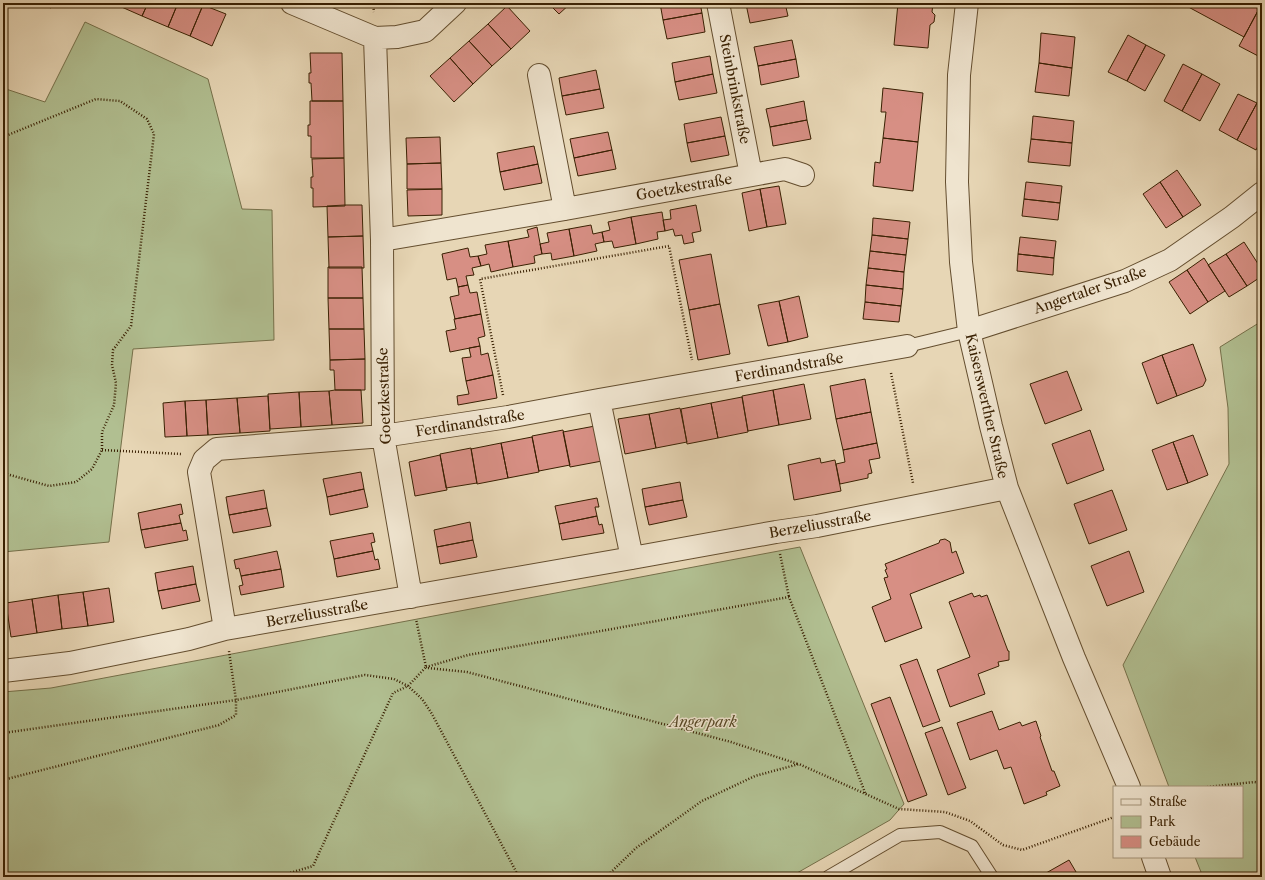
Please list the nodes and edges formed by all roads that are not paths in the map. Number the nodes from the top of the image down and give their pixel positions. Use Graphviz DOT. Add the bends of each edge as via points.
graph roads {
  1 [pos="292,3"];
  2 [pos="455,3"];
  3 [pos="718,3"];
  4 [pos="967,3"];
  5 [pos="375,38"];
  6 [pos="539,75"];
  7 [pos="751,175"];
  8 [pos="803,175"];
  9 [pos="1262,193"];
  10 [pos="565,210"];
  11 [pos="382,240"];
  12 [pos="969,331"];
  13 [pos="907,346"];
  14 [pos="599,400"];
  15 [pos="383,436"];
  16 [pos="1007,488"];
  17 [pos="632,558"];
  18 [pos="411,597"];
  19 [pos="227,639"];
  20 [pos="3,671"];
  21 [pos="1128,786"];
  22 [pos="1153,858"];
  23 [pos="828,877"];
  24 [pos="992,877"];
  25 [pos="1160,877"];
  1 -- 5 [label="street"];
  2 -- 5 [label="street" via="425,31 397,37"];
  3 -- 7 [label="street, Steinbrinkstraße"];
  4 -- 12 [label="street, Kaiserswerther Straße" via="959,75 957,182 961,262"];
  5 -- 11 [label="street, Goetzkestraße"];
  6 -- 10 [label="street"];
  7 -- 8 [label="street, Goetzkestraße" via="785,169"];
  7 -- 10 [label="street, Goetzkestraße"];
  9 -- 12 [label="street, Angertaler Straße" via="1170,260 1125,281"];
  10 -- 11 [label="street, Goetzkestraße"];
  11 -- 15 [label="street, Goetzkestraße"];
  12 -- 13 [label="lane"];
  12 -- 16 [label="street, Kaiserswerther Straße"];
  13 -- 14 [label="street, Ferdinandstraße"];
  14 -- 15 [label="street, Ferdinandstraße"];
  14 -- 17 [label="street"];
  15 -- 18 [label="street, Goetzkestraße"];
  15 -- 19 [label="street, Ferdinandstraße" via="217,449 204,460 199,472"];
  16 -- 17 [label="street, Berzeliusstraße" via="816,526"];
  16 -- 21 [label="street, Kaiserswerther Straße"];
  17 -- 18 [label="street, Berzeliusstraße"];
  18 -- 19 [label="street, Berzeliusstraße"];
  19 -- 20 [label="street, Berzeliusstraße" via="189,640 70,664"];
  22 -- 25 [label="street"];
  23 -- 24 [label="lane" via="900,835 940,832 972,846"];
}
